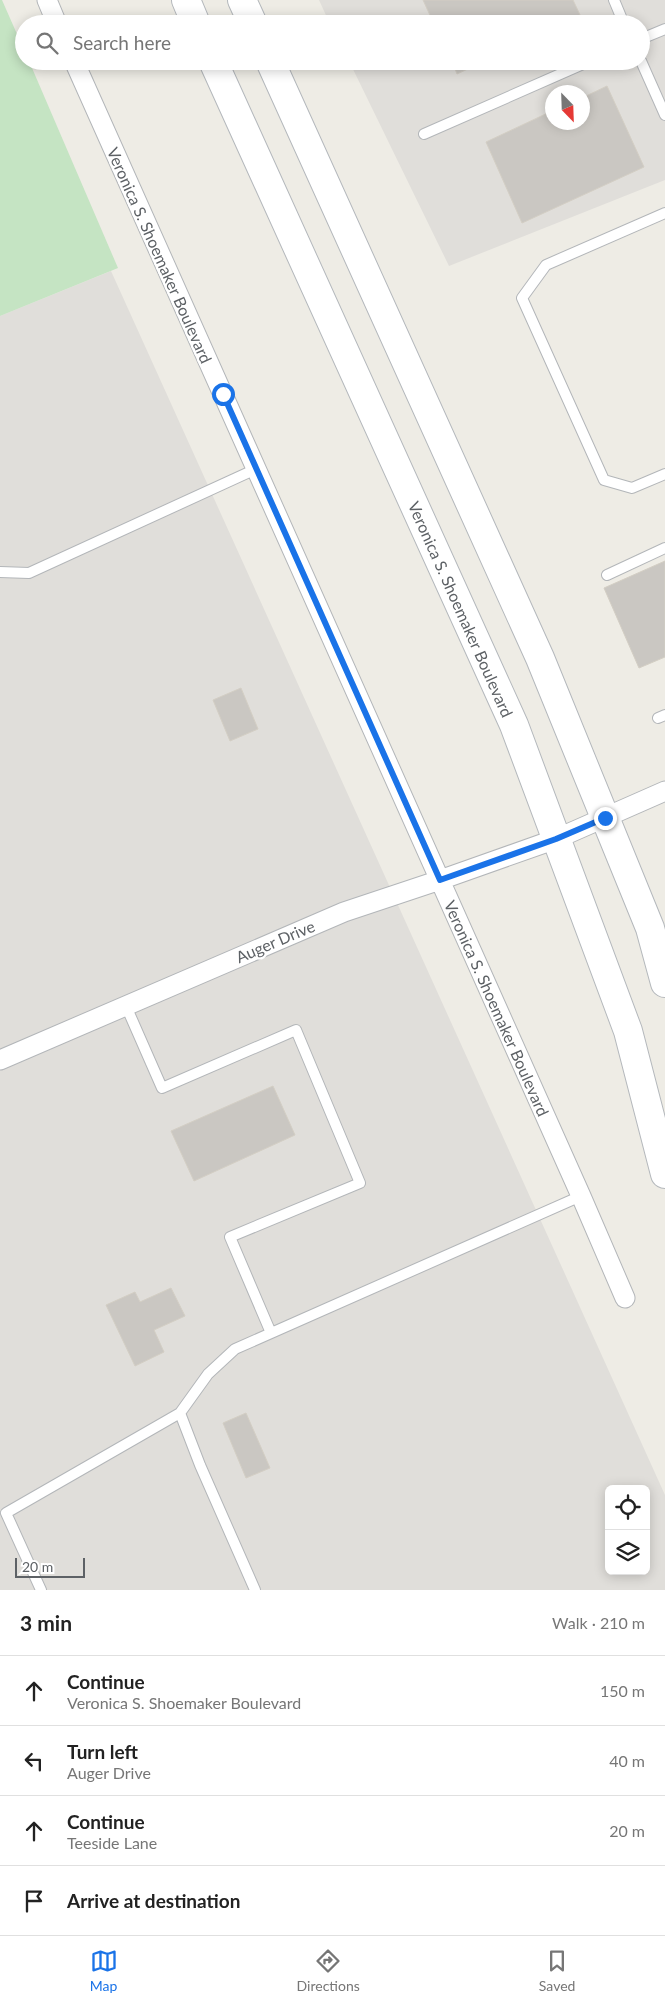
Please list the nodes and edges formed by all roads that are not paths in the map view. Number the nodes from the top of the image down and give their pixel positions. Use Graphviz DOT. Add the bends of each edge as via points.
graph roads {
  1 [pos="47,0"];
  2 [pos="186,0"];
  3 [pos="242,0"];
  4 [pos="614,0"];
  5 [pos="53,15"];
  6 [pos="192,15"];
  7 [pos="249,15"];
  8 [pos="620,15"];
  9 [pos="665,29"];
  10 [pos="650,35"];
  11 [pos="78,70"];
  12 [pos="217,70"];
  13 [pos="274,70"];
  14 [pos="570,70"];
  15 [pos="645,70"];
  16 [pos="665,114"];
  17 [pos="424,134"];
  18 [pos="665,213"];
  19 [pos="256,469"];
  20 [pos="665,474"];
  21 [pos="665,548"];
  22 [pos="0,572"];
  23 [pos="608,575"];
  24 [pos="665,791"];
  25 [pos="605,818"];
  26 [pos="556,839"];
  27 [pos="440,880"];
  28 [pos="665,983"];
  29 [pos="126,1006"];
  30 [pos="0,1060"];
  31 [pos="665,1174"];
  32 [pos="581,1196"];
  33 [pos="625,1298"];
  34 [pos="271,1333"];
  35 [pos="180,1413"];
  36 [pos="3,1514"];
  37 [pos="41,1590"];
  38 [pos="255,1590"];
  1 -- 5 [label="street"];
  2 -- 6 [label="street"];
  3 -- 7 [label="street"];
  4 -- 8 [label="lane"];
  9 -- 10 [label="lane"];
  11 -- 19 [label="street, Veronica S. Shoemaker Boulevard"];
  12 -- 26 [label="street, Veronica S. Shoemaker Boulevard" via="514,724"];
  13 -- 25 [label="street" via="540,658"];
  14 -- 17 [label="lane"];
  15 -- 16 [label="lane"];
  18 -- 20 [label="lane" via="546,265 522,298 604,480 632,488"];
  19 -- 22 [label="lane" via="29,573"];
  19 -- 27 [label="street, Veronica S. Shoemaker Boulevard"];
  21 -- 23 [label="lane"];
  24 -- 25 [label="street, Auger Drive"];
  25 -- 26 [label="street, Auger Drive"];
  25 -- 28 [label="street" via="650,928"];
  26 -- 27 [label="street, Auger Drive"];
  26 -- 31 [label="street, Veronica S. Shoemaker Boulevard" via="628,1032"];
  27 -- 29 [label="street, Auger Drive" via="344,912"];
  27 -- 32 [label="street, Veronica S. Shoemaker Boulevard"];
  29 -- 30 [label="street, Auger Drive"];
  29 -- 34 [label="lane" via="162,1088 296,1030 360,1183 230,1238"];
  32 -- 33 [label="street, Veronica S. Shoemaker Boulevard"];
  32 -- 34 [label="lane"];
  34 -- 35 [label="lane" via="235,1349 208,1374"];
  35 -- 36 [label="lane"];
  35 -- 38 [label="lane"];
  36 -- 37 [label="lane"];
}
